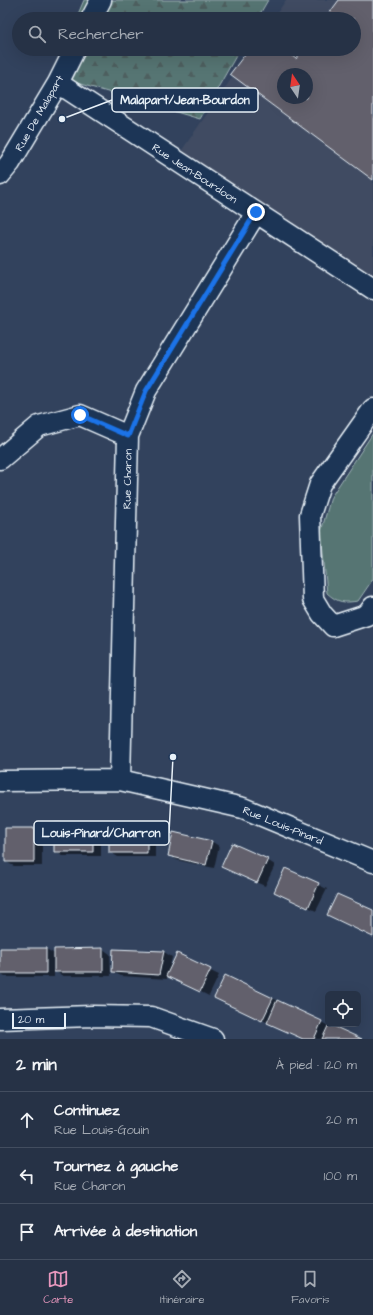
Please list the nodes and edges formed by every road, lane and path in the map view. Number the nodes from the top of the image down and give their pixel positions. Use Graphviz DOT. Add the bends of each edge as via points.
graph roads {
  1 [pos="101,0"];
  2 [pos="95,12"];
  3 [pos="72,56"];
  4 [pos="58,83"];
  5 [pos="3,165"];
  6 [pos="256,212"];
  7 [pos="373,289"];
  8 [pos="373,409"];
  9 [pos="128,436"];
  10 [pos="0,459"];
  11 [pos="373,607"];
  12 [pos="120,780"];
  13 [pos="0,781"];
  14 [pos="373,862"];
  15 [pos="0,1019"];
  16 [pos="212,1039"];
  1 -- 2 [label="street"];
  3 -- 4 [label="street, Rue De Malapart"];
  4 -- 5 [label="street, Rue De Malapart"];
  4 -- 6 [label="street, Rue Jean-Bourdoon"];
  6 -- 7 [label="street, Rue Jean-Bourdoon"];
  6 -- 9 [label="street, Rue Charon" via="146,391"];
  8 -- 11 [label="street" via="320,484 310,515 313,599 322,614 333,626 367,615"];
  9 -- 10 [label="street" via="80,415 39,426"];
  9 -- 12 [label="street, Rue Charon"];
  12 -- 13 [label="street, Rue Louis-Pinard"];
  12 -- 14 [label="street, Rue Louis-Pinard" via="243,808"];
  15 -- 16 [label="street" via="151,1017"];
}
